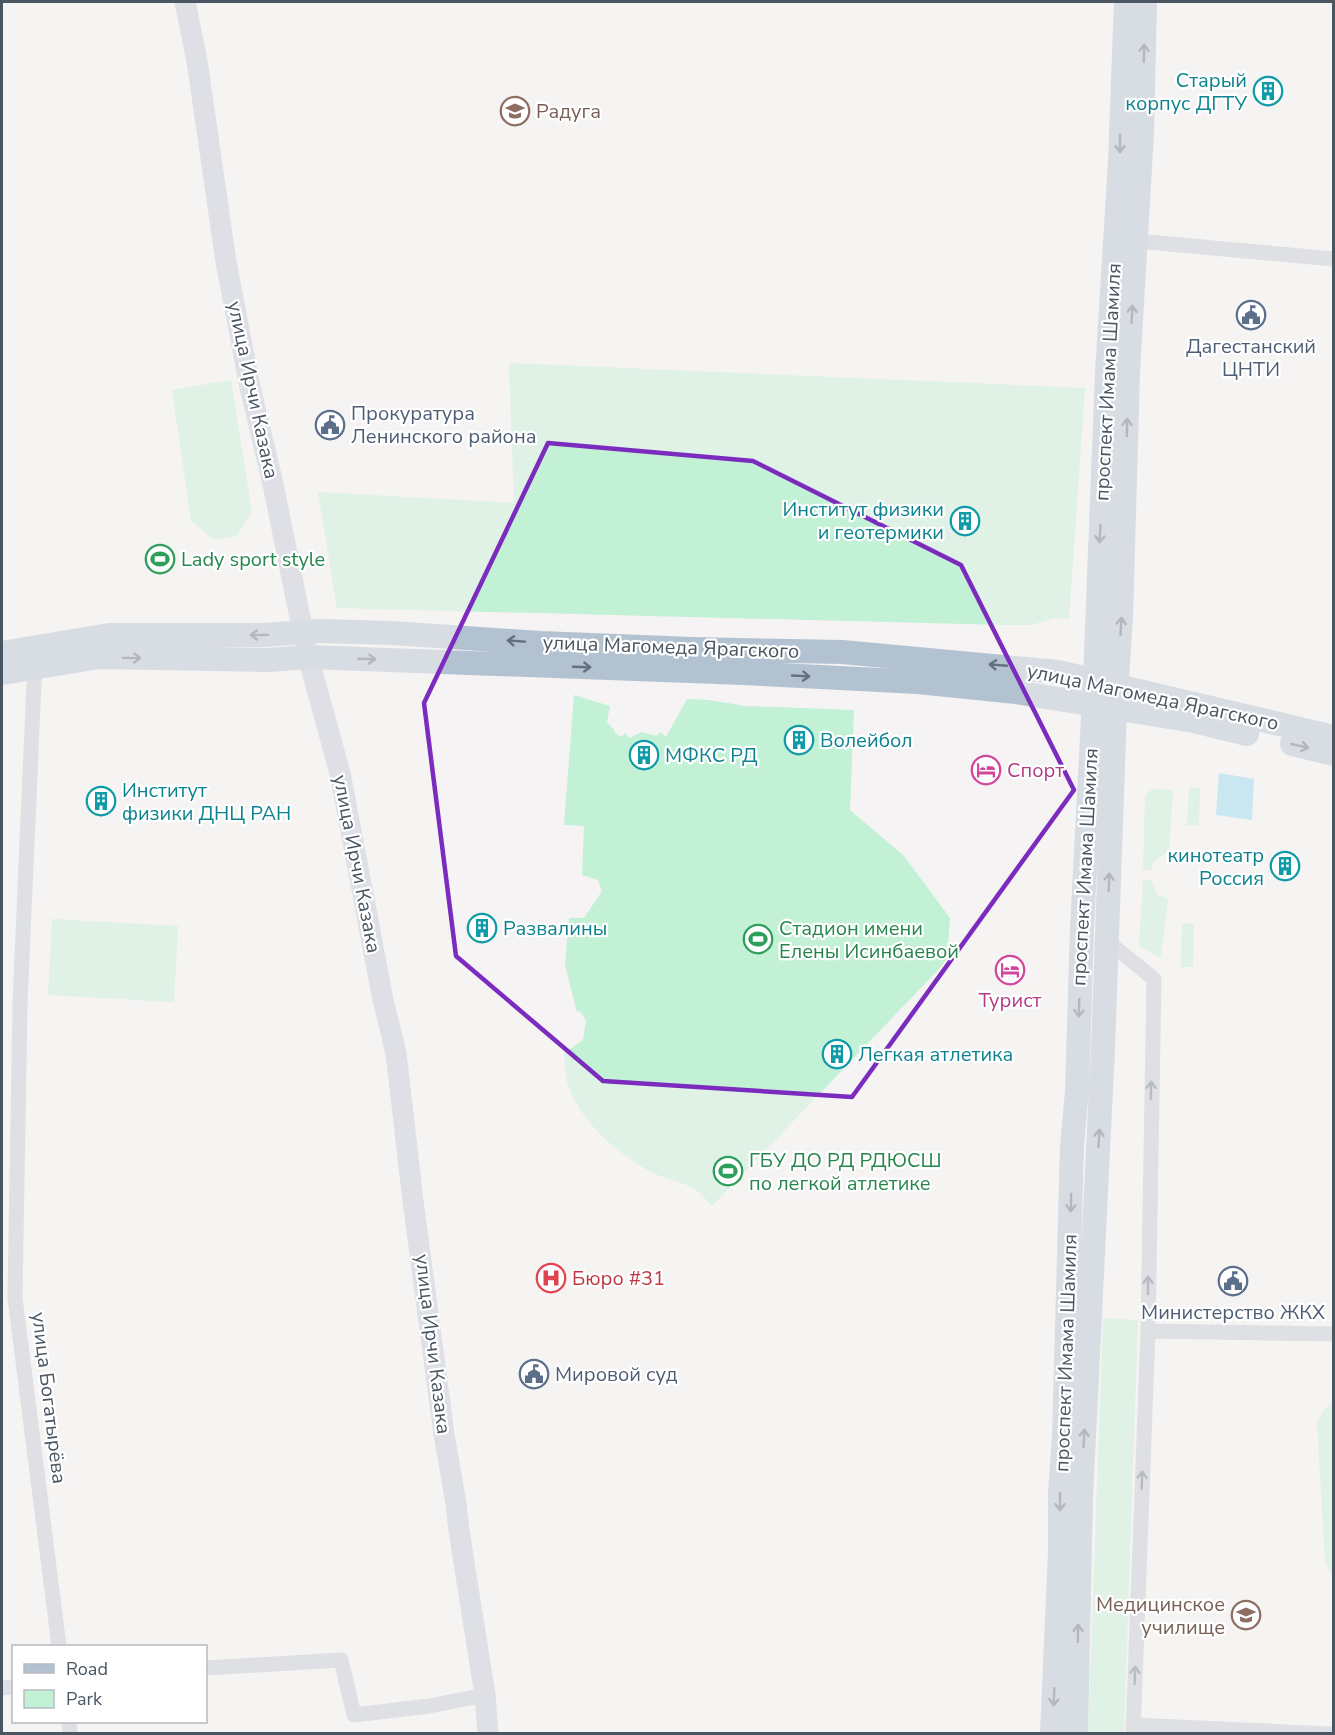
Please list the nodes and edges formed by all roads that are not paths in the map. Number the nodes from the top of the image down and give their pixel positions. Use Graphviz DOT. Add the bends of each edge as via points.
graph roads {
  1 [pos="184,2"];
  2 [pos="1126,2"];
  3 [pos="1145,2"];
  4 [pos="1136,241"];
  5 [pos="1334,259"];
  6 [pos="303,632"];
  7 [pos="2,653"];
  8 [pos="308,657"];
  9 [pos="35,658"];
  10 [pos="2,673"];
  11 [pos="1105,695"];
  12 [pos="1334,737"];
  13 [pos="1334,754"];
  14 [pos="1106,940"];
  15 [pos="1148,1331"];
  16 [pos="1334,1334"];
  17 [pos="59,1645"];
  18 [pos="207,1668"];
  19 [pos="485,1695"];
  20 [pos="1133,1729"];
  21 [pos="488,1734"];
  22 [pos="1052,1734"];
  23 [pos="1076,1734"];
  24 [pos="1329,1734"];
  1 -- 6 [label="main road, улица Ирчи Казака" via="197,61 226,262"];
  2 -- 11 [label="main road, проспект Имама Шамиля, one-way" via="1107,373"];
  4 -- 3 [label="main road, проспект Имама Шамиля, one-way"];
  4 -- 5 [label="street"];
  11 -- 4 [label="main road, проспект Имама Шамиля, one-way"];
  6 -- 8 [label="main road, улица Ирчи Казака"];
  6 -- 9 [label="main road, улица Магомеда Ярагского, one-way" via="110,636"];
  11 -- 6 [label="main road, улица Магомеда Ярагского, one-way" via="1058,672 842,652"];
  7 -- 9 [label="main road, улица Магомеда Ярагского"];
  9 -- 8 [label="main road, улица Магомеда Ярагского, one-way"];
  8 -- 11 [label="main road, улица Магомеда Ярагского, one-way" via="743,673"];
  8 -- 19 [label="main road, улица Ирчи Казака" via="340,773 396,1053 444,1434"];
  9 -- 10 [label="main road, улица Магомеда Ярагского"];
  9 -- 17 [label="street, улица Богатырёва" via="20,1004 15,1298"];
  11 -- 12 [label="main road, улица Магомеда Ярагского"];
  11 -- 13 [label="main road, улица Магомеда Ярагского, one-way"];
  14 -- 11 [label="main road, проспект Имама Шамиля, one-way"];
  11 -- 22 [label="main road, проспект Имама Шамиля, one-way" via="1082,928"];
  15 -- 14 [label="street, one-way" via="1154,979"];
  23 -- 14 [label="main road, проспект Имама Шамиля, one-way"];
  15 -- 16 [label="street"];
  20 -- 15 [label="street, one-way"];
  18 -- 19 [label="street" via="341,1660 354,1715"];
  19 -- 21 [label="main road, улица Ирчи Казака"];
  20 -- 24 [label="street"];
}
